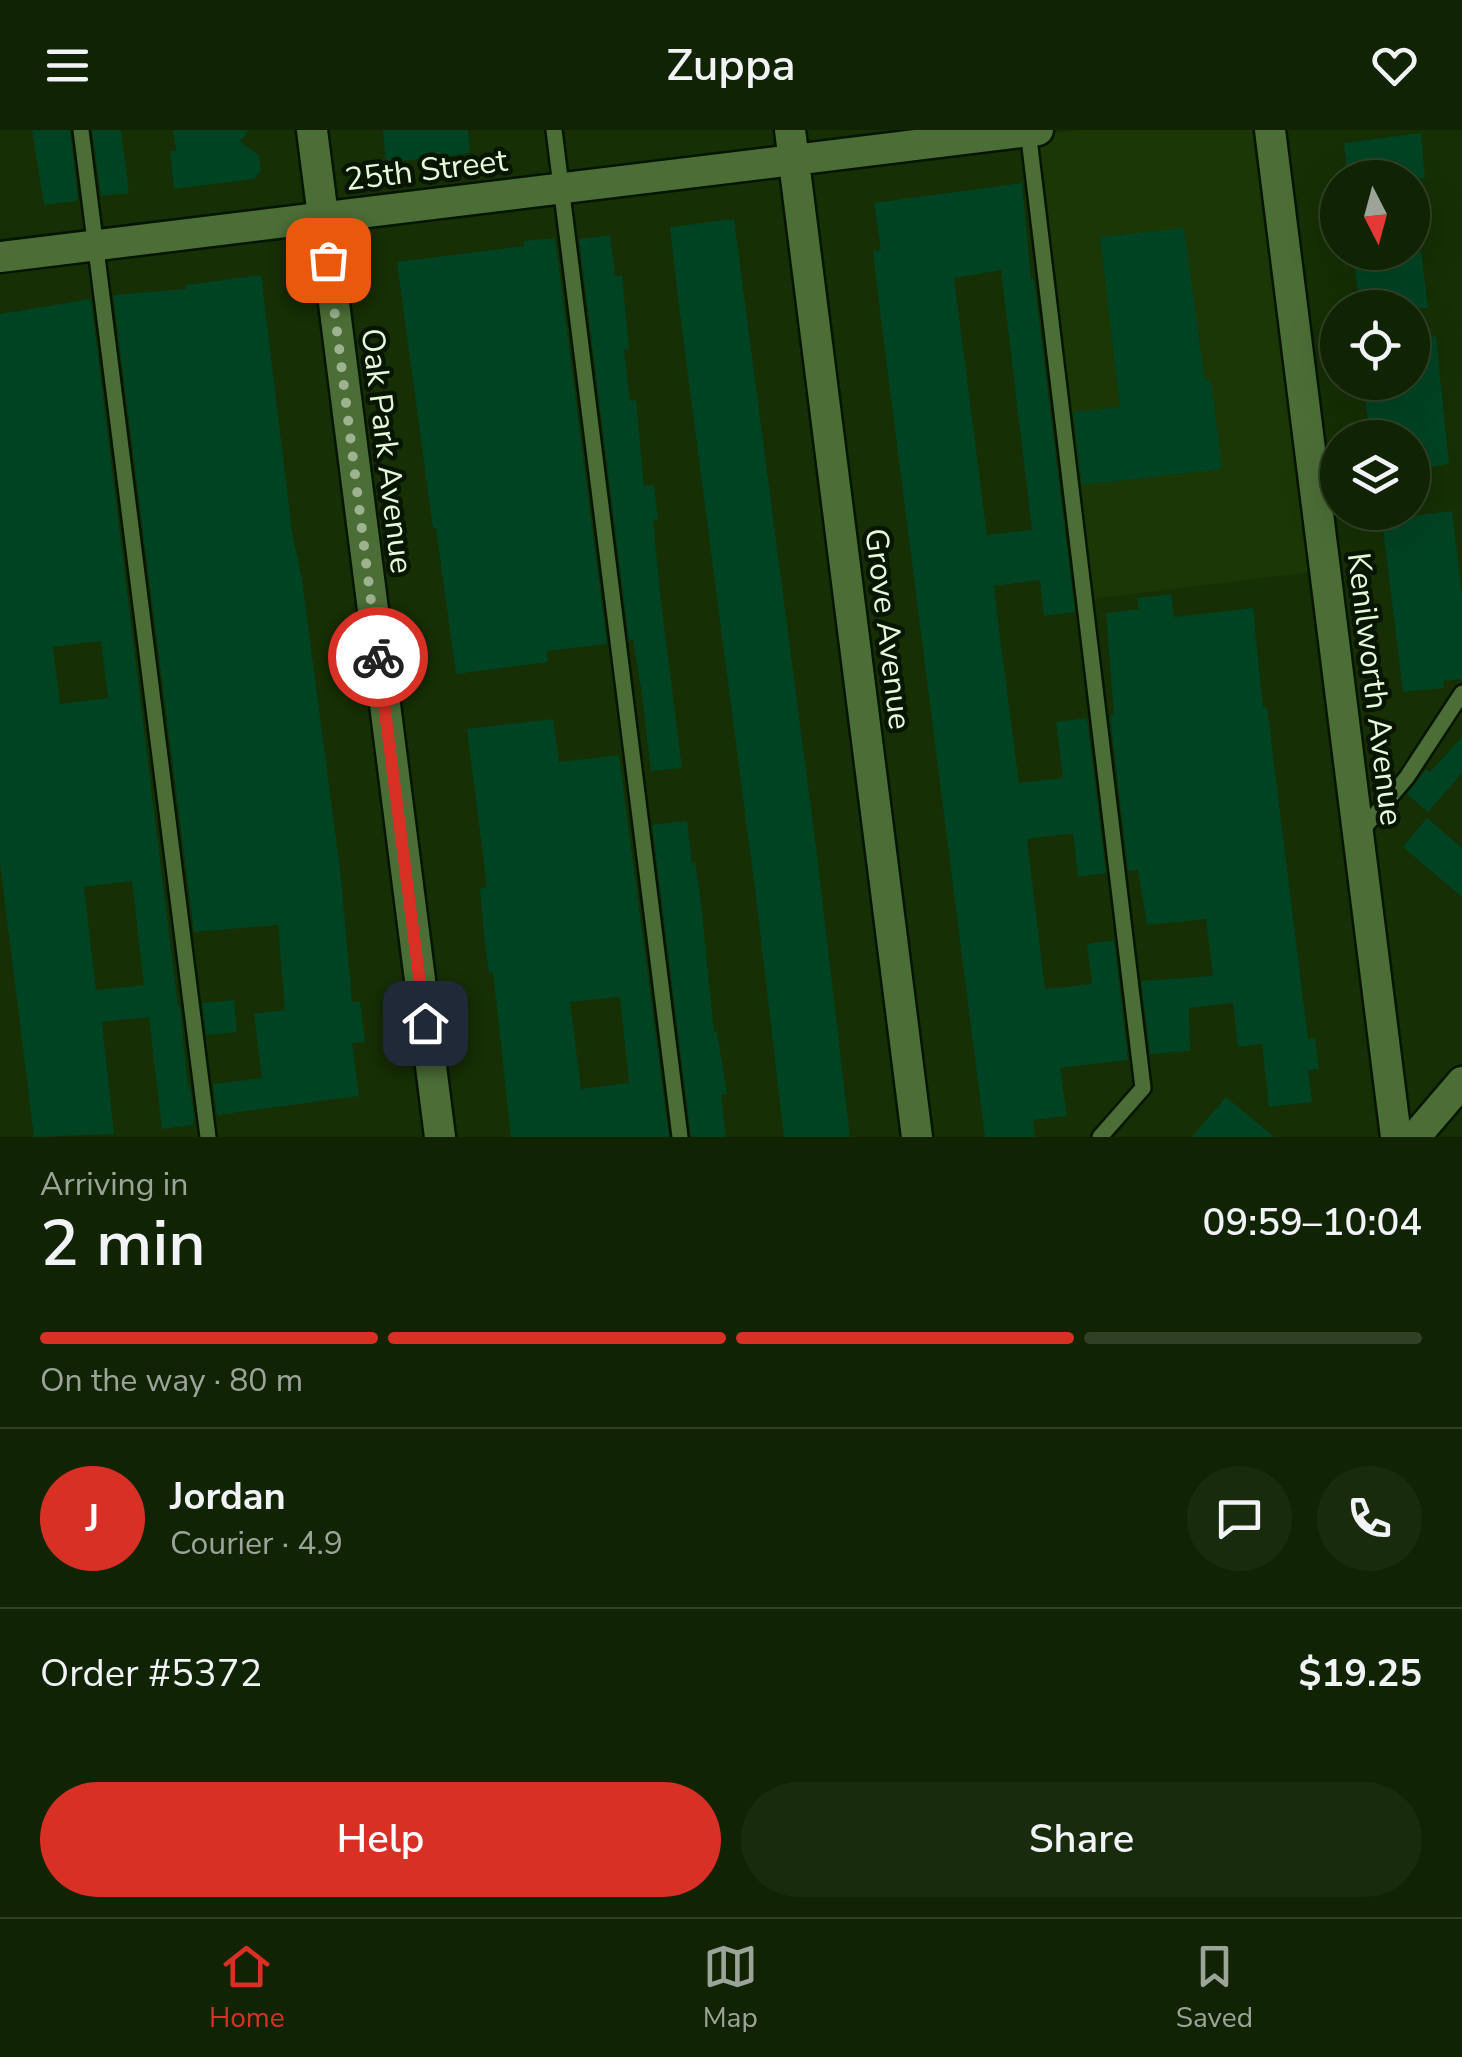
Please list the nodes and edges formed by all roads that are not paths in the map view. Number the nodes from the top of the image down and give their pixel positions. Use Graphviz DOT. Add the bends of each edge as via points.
graph roads {
  1 [pos="80,130"];
  2 [pos="312,130"];
  3 [pos="554,130"];
  4 [pos="1038,130"];
  5 [pos="1270,130"];
  6 [pos="1028,131"];
  7 [pos="792,145"];
  8 [pos="562,188"];
  9 [pos="322,218"];
  10 [pos="95,246"];
  11 [pos="0,257"];
  12 [pos="1462,694"];
  13 [pos="1358,835"];
  14 [pos="1462,1082"];
  15 [pos="208,1137"];
  16 [pos="440,1137"];
  17 [pos="680,1137"];
  18 [pos="917,1137"];
  19 [pos="1100,1137"];
  20 [pos="1396,1137"];
  21 [pos="1414,1137"];
  1 -- 10 [label="lane"];
  2 -- 9 [label="street, Oak Park Avenue"];
  3 -- 8 [label="lane"];
  4 -- 6 [label="street, 25th Street"];
  5 -- 13 [label="street, Kenilworth Avenue"];
  6 -- 7 [label="street, 25th Street"];
  6 -- 19 [label="lane" via="1142,1088"];
  7 -- 8 [label="street, 25th Street"];
  7 -- 18 [label="street, Grove Avenue"];
  8 -- 9 [label="street, 25th Street"];
  8 -- 17 [label="lane"];
  9 -- 10 [label="street, 25th Street"];
  9 -- 16 [label="street, Oak Park Avenue"];
  10 -- 11 [label="street, 25th Street"];
  10 -- 15 [label="lane"];
  12 -- 13 [label="lane" via="1407,777"];
  13 -- 20 [label="street, Kenilworth Avenue"];
  14 -- 21 [label="street"];
}
